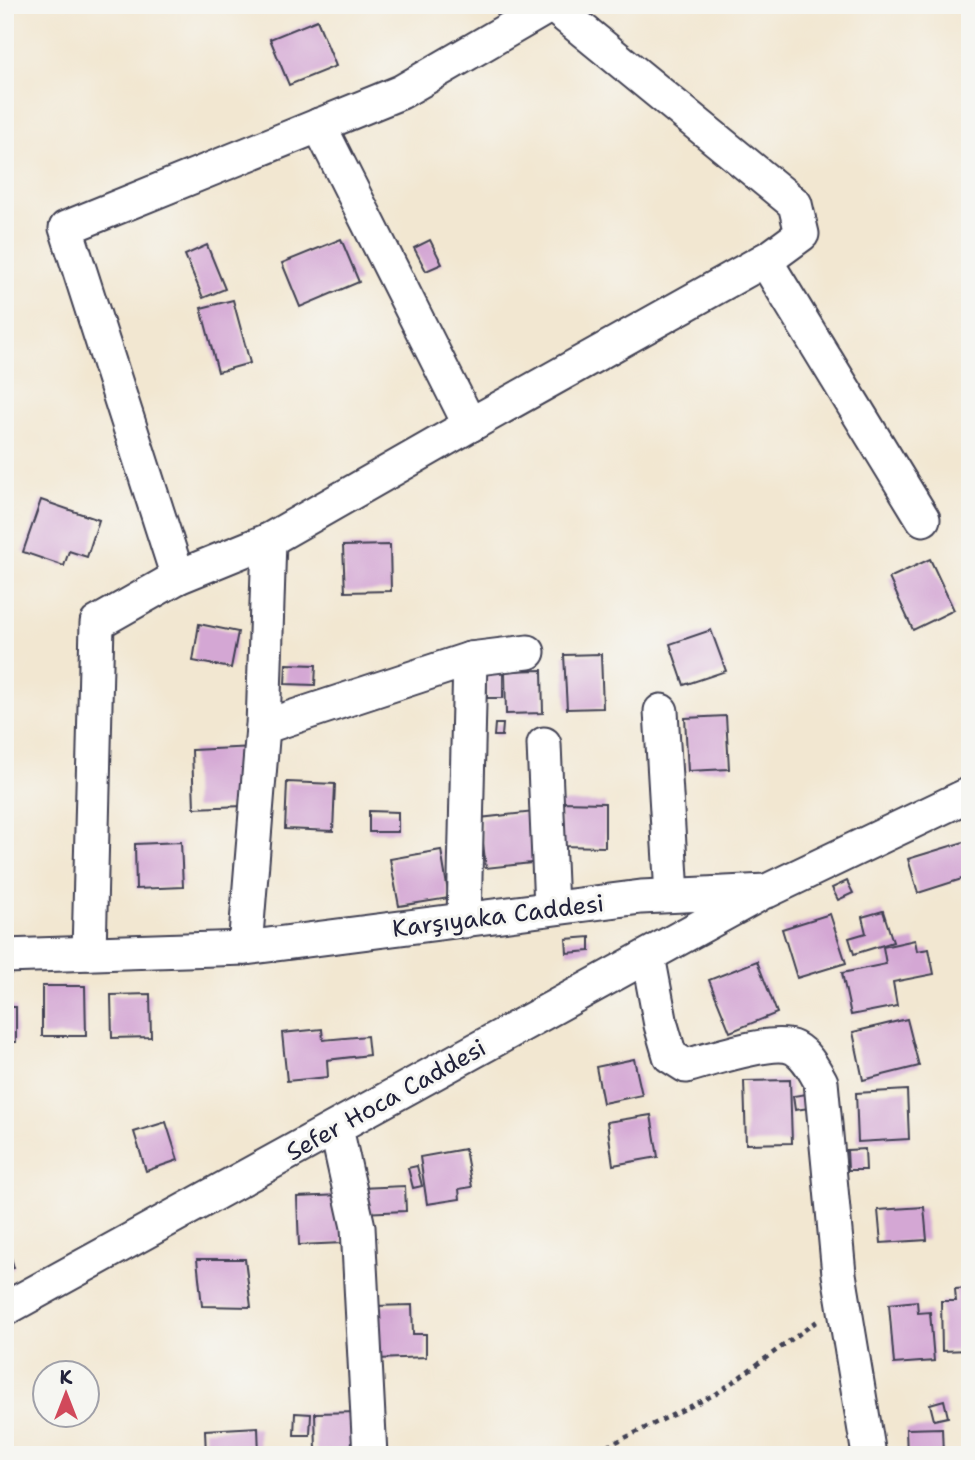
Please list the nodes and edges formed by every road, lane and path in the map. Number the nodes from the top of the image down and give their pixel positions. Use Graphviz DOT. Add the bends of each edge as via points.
graph roads {
  1 [pos="551,5"];
  2 [pos="319,125"];
  3 [pos="765,260"];
  4 [pos="470,425"];
  5 [pos="923,519"];
  6 [pos="270,540"];
  7 [pos="178,577"];
  8 [pos="528,652"];
  9 [pos="470,659"];
  10 [pos="662,711"];
  11 [pos="263,727"];
  12 [pos="544,744"];
  13 [pos="970,794"];
  14 [pos="766,891"];
  15 [pos="672,895"];
  16 [pos="551,907"];
  17 [pos="464,921"];
  18 [pos="245,948"];
  19 [pos="89,953"];
  20 [pos="5,956"];
  21 [pos="648,956"];
  22 [pos="336,1128"];
  23 [pos="843,1303"];
  24 [pos="5,1309"];
  25 [pos="370,1455"];
  26 [pos="589,1455"];
  27 [pos="869,1455"];
  1 -- 2 [label="street" via="401,92"];
  1 -- 3 [label="street" via="795,204 802,234"];
  2 -- 4 [label="street"];
  2 -- 7 [label="street" via="66,228"];
  3 -- 4 [label="street"];
  3 -- 5 [label="street"];
  4 -- 6 [label="street"];
  6 -- 7 [label="street"];
  6 -- 11 [label="street"];
  7 -- 19 [label="street" via="97,623"];
  8 -- 9 [label="street"];
  9 -- 11 [label="street"];
  9 -- 17 [label="street"];
  10 -- 15 [label="street"];
  11 -- 18 [label="street"];
  12 -- 16 [label="street"];
  13 -- 14 [label="street, Karşıyaka Caddesi"];
  14 -- 15 [label="street, Karşıyaka Caddesi"];
  14 -- 21 [label="street, Sefer Hoca Caddesi"];
  15 -- 16 [label="street, Karşıyaka Caddesi"];
  16 -- 17 [label="street, Karşıyaka Caddesi"];
  17 -- 18 [label="street, Karşıyaka Caddesi"];
  18 -- 19 [label="street, Karşıyaka Caddesi"];
  19 -- 20 [label="street, Karşıyaka Caddesi"];
  21 -- 22 [label="street, Sefer Hoca Caddesi"];
  21 -- 23 [label="street" via="670,1056 686,1066 771,1044 793,1047 807,1058 821,1082"];
  22 -- 24 [label="street, Sefer Hoca Caddesi"];
  22 -- 25 [label="street" via="358,1227"];
  23 -- 26 [label="path" via="716,1394"];
  23 -- 27 [label="street"];
}
